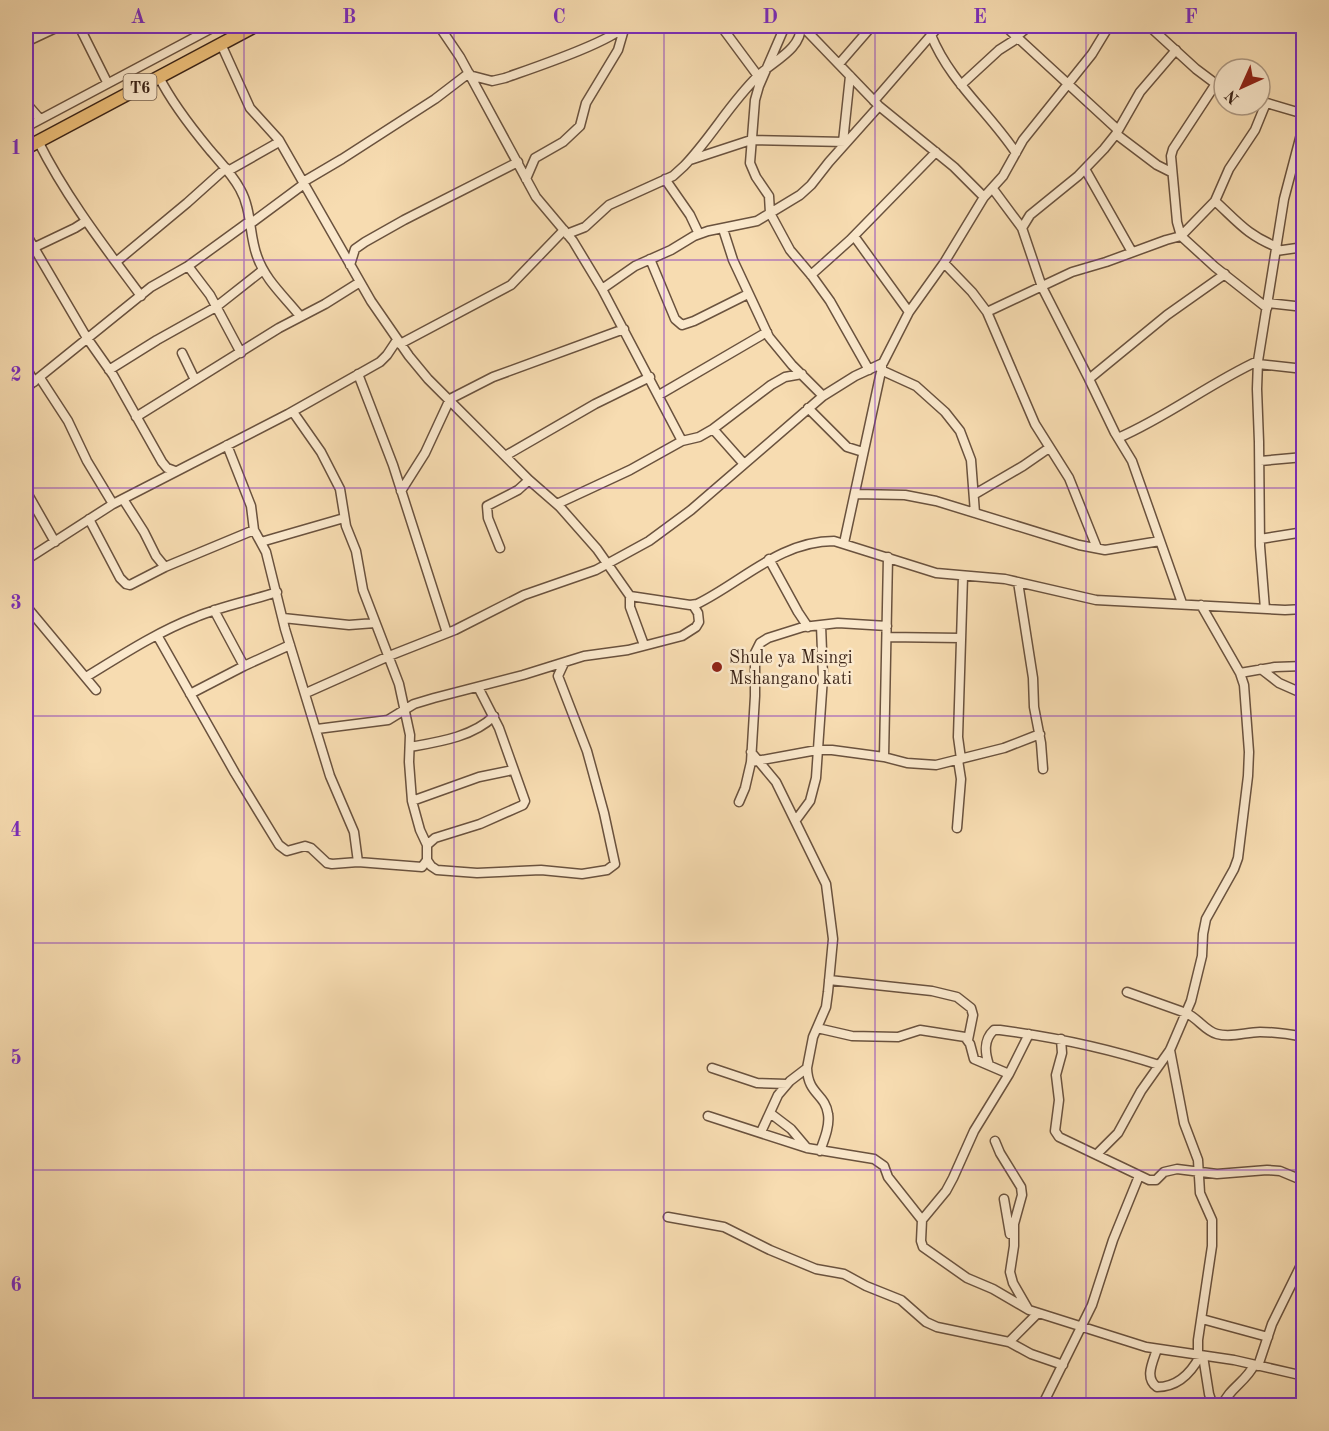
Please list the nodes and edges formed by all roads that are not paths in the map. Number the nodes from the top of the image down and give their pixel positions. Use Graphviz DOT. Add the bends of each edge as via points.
graph roads {
  1 [pos="60,26"];
  2 [pos="79,26"];
  3 [pos="216,26"];
  4 [pos="255,26"];
  5 [pos="439,26"];
  6 [pos="625,26"];
  7 [pos="721,26"];
  8 [pos="785,26"];
  9 [pos="802,26"];
  10 [pos="872,26"];
  11 [pos="939,26"];
  12 [pos="1005,26"];
  13 [pos="1029,26"];
  14 [pos="1110,26"];
  15 [pos="1149,26"];
  16 [pos="932,35"];
  17 [pos="1017,37"];
  18 [pos="26,42"];
  19 [pos="220,44"];
  20 [pos="1176,50"];
  21 [pos="839,64"];
  22 [pos="762,73"];
  23 [pos="469,74"];
  24 [pos="850,76"];
  25 [pos="159,77"];
  26 [pos="107,82"];
  27 [pos="1212,82"];
  28 [pos="1067,84"];
  29 [pos="961,85"];
  30 [pos="1212,90"];
  31 [pos="26,104"];
  32 [pos="876,104"];
  33 [pos="1272,105"];
  34 [pos="1304,114"];
  35 [pos="1259,117"];
  36 [pos="40,118"];
  37 [pos="1304,123"];
  38 [pos="26,127"];
  39 [pos="1117,132"];
  40 [pos="1302,139"];
  41 [pos="751,140"];
  42 [pos="38,141"];
  43 [pos="279,142"];
  44 [pos="845,142"];
  45 [pos="26,148"];
  46 [pos="936,152"];
  47 [pos="1016,153"];
  48 [pos="689,160"];
  49 [pos="518,162"];
  50 [pos="227,169"];
  51 [pos="1085,169"];
  52 [pos="1172,172"];
  53 [pos="526,179"];
  54 [pos="665,179"];
  55 [pos="303,183"];
  56 [pos="993,189"];
  57 [pos="984,197"];
  58 [pos="1215,201"];
  59 [pos="770,213"];
  60 [pos="86,221"];
  61 [pos="250,223"];
  62 [pos="1022,228"];
  63 [pos="723,229"];
  64 [pos="565,232"];
  65 [pos="26,234"];
  66 [pos="699,234"];
  67 [pos="854,236"];
  68 [pos="1181,236"];
  69 [pos="358,247"];
  70 [pos="33,248"];
  71 [pos="340,248"];
  72 [pos="1304,248"];
  73 [pos="1276,249"];
  74 [pos="1132,252"];
  75 [pos="650,259"];
  76 [pos="116,262"];
  77 [pos="944,263"];
  78 [pos="350,265"];
  79 [pos="188,266"];
  80 [pos="263,270"];
  81 [pos="1225,274"];
  82 [pos="811,275"];
  83 [pos="360,282"];
  84 [pos="1042,287"];
  85 [pos="602,289"];
  86 [pos="748,294"];
  87 [pos="141,296"];
  88 [pos="1268,306"];
  89 [pos="216,307"];
  90 [pos="1304,307"];
  91 [pos="909,312"];
  92 [pos="987,312"];
  93 [pos="300,316"];
  94 [pos="624,329"];
  95 [pos="767,332"];
  96 [pos="87,338"];
  97 [pos="399,342"];
  98 [pos="182,353"];
  99 [pos="241,353"];
  100 [pos="1258,362"];
  101 [pos="26,367"];
  102 [pos="882,367"];
  103 [pos="1304,369"];
  104 [pos="109,370"];
  105 [pos="869,370"];
  106 [pos="358,374"];
  107 [pos="802,374"];
  108 [pos="650,377"];
  109 [pos="1089,379"];
  110 [pos="37,380"];
  111 [pos="195,380"];
  112 [pos="26,388"];
  113 [pos="659,395"];
  114 [pos="823,396"];
  115 [pos="450,399"];
  116 [pos="808,408"];
  117 [pos="292,412"];
  118 [pos="136,417"];
  119 [pos="713,429"];
  120 [pos="1118,438"];
  121 [pos="682,441"];
  122 [pos="227,445"];
  123 [pos="1049,448"];
  124 [pos="863,452"];
  125 [pos="505,456"];
  126 [pos="1304,457"];
  127 [pos="1260,461"];
  128 [pos="744,465"];
  129 [pos="175,471"];
  130 [pos="529,480"];
  131 [pos="401,491"];
  132 [pos="26,492"];
  133 [pos="855,494"];
  134 [pos="975,494"];
  135 [pos="123,499"];
  136 [pos="113,504"];
  137 [pos="556,504"];
  138 [pos="975,513"];
  139 [pos="344,518"];
  140 [pos="89,519"];
  141 [pos="254,530"];
  142 [pos="1304,532"];
  143 [pos="1260,539"];
  144 [pos="1160,541"];
  145 [pos="55,542"];
  146 [pos="261,542"];
  147 [pos="844,543"];
  148 [pos="500,548"];
  149 [pos="1097,548"];
  150 [pos="888,557"];
  151 [pos="769,559"];
  152 [pos="26,560"];
  153 [pos="608,564"];
  154 [pos="165,567"];
  155 [pos="963,576"];
  156 [pos="1018,582"];
  157 [pos="277,592"];
  158 [pos="630,596"];
  159 [pos="1182,603"];
  160 [pos="693,605"];
  161 [pos="1201,605"];
  162 [pos="26,606"];
  163 [pos="1266,609"];
  164 [pos="1304,609"];
  165 [pos="214,610"];
  166 [pos="283,618"];
  167 [pos="375,623"];
  168 [pos="821,625"];
  169 [pos="887,626"];
  170 [pos="808,627"];
  171 [pos="447,633"];
  172 [pos="158,635"];
  173 [pos="887,637"];
  174 [pos="961,638"];
  175 [pos="290,645"];
  176 [pos="644,645"];
  177 [pos="389,656"];
  178 [pos="564,663"];
  179 [pos="244,666"];
  180 [pos="1304,666"];
  181 [pos="1262,669"];
  182 [pos="1240,673"];
  183 [pos="86,677"];
  184 [pos="478,687"];
  185 [pos="96,690"];
  186 [pos="306,693"];
  187 [pos="190,694"];
  188 [pos="1304,694"];
  189 [pos="404,710"];
  190 [pos="494,716"];
  191 [pos="317,729"];
  192 [pos="1040,734"];
  193 [pos="410,747"];
  194 [pos="817,750"];
  195 [pos="884,757"];
  196 [pos="959,759"];
  197 [pos="755,761"];
  198 [pos="1043,769"];
  199 [pos="513,770"];
  200 [pos="412,801"];
  201 [pos="739,802"];
  202 [pos="796,820"];
  203 [pos="957,828"];
  204 [pos="427,845"];
  205 [pos="427,860"];
  206 [pos="358,862"];
  207 [pos="829,980"];
  208 [pos="1127,992"];
  209 [pos="1186,1013"];
  210 [pos="817,1028"];
  211 [pos="1029,1034"];
  212 [pos="1304,1036"];
  213 [pos="1061,1039"];
  214 [pos="968,1040"];
  215 [pos="1170,1050"];
  216 [pos="989,1065"];
  217 [pos="1159,1065"];
  218 [pos="712,1068"];
  219 [pos="807,1068"];
  220 [pos="1009,1074"];
  221 [pos="787,1084"];
  222 [pos="770,1113"];
  223 [pos="708,1116"];
  224 [pos="761,1132"];
  225 [pos="995,1141"];
  226 [pos="807,1148"];
  227 [pos="820,1151"];
  228 [pos="1097,1154"];
  229 [pos="1199,1172"];
  230 [pos="1139,1176"];
  231 [pos="1304,1181"];
  232 [pos="1004,1199"];
  233 [pos="668,1217"];
  234 [pos="922,1220"];
  235 [pos="1014,1246"];
  236 [pos="1304,1259"];
  237 [pos="1029,1310"];
  238 [pos="1038,1312"];
  239 [pos="1202,1319"];
  240 [pos="1081,1326"];
  241 [pos="1268,1337"];
  242 [pos="1010,1342"];
  243 [pos="1157,1349"];
  244 [pos="1200,1356"];
  245 [pos="1064,1365"];
  246 [pos="1256,1366"];
  247 [pos="1304,1376"];
  248 [pos="1042,1406"];
  249 [pos="1213,1406"];
  250 [pos="1222,1406"];
  1 -- 18 [label="street"];
  2 -- 26 [label="street"];
  3 -- 26 [label="street"];
  4 -- 19 [label="highway, T6"];
  5 -- 23 [label="street"];
  6 -- 23 [label="street" via="587,47 505,78 492,81"];
  6 -- 53 [label="street" via="612,61 586,103 580,126 563,142 535,158"];
  7 -- 22 [label="street"];
  8 -- 22 [label="street"];
  9 -- 21 [label="street"];
  9 -- 22 [label="street" via="798,40"];
  10 -- 21 [label="street"];
  11 -- 16 [label="street"];
  12 -- 17 [label="street"];
  13 -- 17 [label="street"];
  14 -- 28 [label="street"];
  15 -- 20 [label="street"];
  16 -- 29 [label="street"];
  16 -- 32 [label="street"];
  17 -- 28 [label="street"];
  17 -- 29 [label="street"];
  19 -- 25 [label="highway, T6"];
  19 -- 43 [label="street" via="250,108"];
  20 -- 27 [label="street"];
  20 -- 39 [label="street" via="1140,92"];
  21 -- 24 [label="street"];
  22 -- 41 [label="street"];
  22 -- 48 [label="street"];
  23 -- 49 [label="street"];
  23 -- 55 [label="street"];
  24 -- 32 [label="street"];
  24 -- 44 [label="street"];
  25 -- 42 [label="highway, T6"];
  25 -- 50 [label="street" via="178,110"];
  26 -- 36 [label="street"];
  28 -- 39 [label="street"];
  28 -- 47 [label="street"];
  29 -- 47 [label="street"];
  30 -- 52 [label="street" via="1173,149"];
  31 -- 36 [label="street"];
  32 -- 44 [label="street"];
  32 -- 46 [label="street"];
  33 -- 34 [label="street"];
  35 -- 58 [label="street"];
  36 -- 38 [label="street"];
  37 -- 40 [label="street"];
  39 -- 51 [label="street"];
  39 -- 52 [label="street" via="1157,165"];
  40 -- 73 [label="street" via="1284,199"];
  41 -- 44 [label="street"];
  41 -- 48 [label="street"];
  41 -- 59 [label="street" via="750,163 769,196"];
  42 -- 45 [label="highway, T6"];
  42 -- 60 [label="street"];
  43 -- 50 [label="street"];
  43 -- 55 [label="street"];
  44 -- 59 [label="street" via="806,191"];
  46 -- 57 [label="street"];
  46 -- 67 [label="street"];
  47 -- 56 [label="street"];
  48 -- 54 [label="street"];
  49 -- 53 [label="street"];
  49 -- 69 [label="street"];
  50 -- 61 [label="street" via="246,201"];
  50 -- 76 [label="street"];
  51 -- 62 [label="street" via="1030,215"];
  51 -- 74 [label="street"];
  52 -- 68 [label="street"];
  53 -- 64 [label="street"];
  54 -- 64 [label="street" via="609,205 585,227"];
  54 -- 66 [label="street"];
  55 -- 61 [label="street"];
  55 -- 71 [label="street"];
  56 -- 57 [label="street"];
  56 -- 62 [label="street"];
  57 -- 77 [label="street"];
  58 -- 68 [label="street"];
  58 -- 73 [label="street" via="1247,232"];
  59 -- 63 [label="street" via="757,221"];
  59 -- 82 [label="street" via="796,259"];
  60 -- 70 [label="street"];
  60 -- 76 [label="street"];
  61 -- 79 [label="street"];
  61 -- 80 [label="street" via="255,254"];
  62 -- 84 [label="street"];
  63 -- 66 [label="street"];
  63 -- 86 [label="street"];
  64 -- 85 [label="street"];
  64 -- 97 [label="street" via="511,285"];
  65 -- 70 [label="street"];
  66 -- 75 [label="street"];
  67 -- 82 [label="street"];
  67 -- 91 [label="street"];
  68 -- 74 [label="street"];
  68 -- 81 [label="street"];
  69 -- 71 [label="street"];
  69 -- 78 [label="street"];
  70 -- 96 [label="street"];
  71 -- 78 [label="street"];
  72 -- 73 [label="street"];
  73 -- 88 [label="street"];
  74 -- 84 [label="street" via="1053,279"];
  75 -- 85 [label="street"];
  75 -- 86 [label="street" via="675,319 682,325"];
  76 -- 87 [label="street"];
  77 -- 91 [label="street"];
  77 -- 92 [label="street"];
  78 -- 83 [label="street"];
  79 -- 87 [label="street"];
  79 -- 89 [label="street"];
  80 -- 89 [label="street"];
  80 -- 93 [label="street"];
  81 -- 88 [label="street"];
  81 -- 109 [label="street"];
  82 -- 105 [label="street"];
  83 -- 93 [label="street"];
  83 -- 97 [label="street"];
  84 -- 92 [label="street"];
  84 -- 109 [label="street"];
  85 -- 94 [label="street"];
  86 -- 95 [label="street"];
  87 -- 96 [label="street"];
  88 -- 90 [label="street"];
  88 -- 100 [label="street"];
  89 -- 99 [label="street"];
  89 -- 104 [label="street"];
  91 -- 102 [label="street"];
  92 -- 123 [label="street"];
  93 -- 99 [label="street"];
  94 -- 108 [label="street"];
  94 -- 115 [label="street" via="493,376"];
  95 -- 107 [label="street"];
  95 -- 113 [label="street"];
  96 -- 104 [label="street"];
  96 -- 110 [label="street"];
  97 -- 106 [label="street"];
  97 -- 115 [label="street" via="416,366"];
  98 -- 111 [label="street"];
  99 -- 111 [label="street"];
  100 -- 103 [label="street"];
  100 -- 120 [label="street" via="1222,378"];
  100 -- 127 [label="street"];
  101 -- 110 [label="street"];
  102 -- 105 [label="street"];
  102 -- 124 [label="street"];
  102 -- 134 [label="street" via="916,386 953,421 968,450"];
  104 -- 118 [label="street"];
  105 -- 114 [label="street"];
  106 -- 117 [label="street"];
  106 -- 131 [label="street"];
  107 -- 114 [label="street"];
  107 -- 119 [label="street" via="771,385"];
  108 -- 113 [label="street"];
  108 -- 125 [label="street"];
  109 -- 120 [label="street"];
  110 -- 112 [label="street"];
  110 -- 136 [label="street" via="69,421"];
  111 -- 118 [label="street"];
  113 -- 121 [label="street"];
  114 -- 116 [label="street"];
  115 -- 125 [label="street"];
  115 -- 131 [label="street"];
  116 -- 124 [label="street" via="847,447"];
  116 -- 128 [label="street"];
  117 -- 122 [label="street"];
  117 -- 139 [label="street" via="334,475"];
  118 -- 129 [label="street" via="165,467"];
  119 -- 121 [label="street"];
  119 -- 128 [label="street"];
  120 -- 144 [label="street" via="1132,461"];
  121 -- 137 [label="street"];
  122 -- 129 [label="street"];
  122 -- 141 [label="street" via="251,506"];
  123 -- 134 [label="street"];
  123 -- 149 [label="street" via="1069,478"];
  124 -- 133 [label="street"];
  125 -- 130 [label="street"];
  126 -- 127 [label="street"];
  127 -- 143 [label="street"];
  128 -- 153 [label="street" via="650,541"];
  129 -- 135 [label="street"];
  130 -- 137 [label="street"];
  130 -- 148 [label="street" via="487,506"];
  131 -- 171 [label="street"];
  132 -- 145 [label="street"];
  133 -- 138 [label="street" via="905,495"];
  133 -- 147 [label="street"];
  134 -- 138 [label="street"];
  135 -- 136 [label="street"];
  135 -- 154 [label="street"];
  136 -- 140 [label="street"];
  137 -- 153 [label="street"];
  138 -- 149 [label="street"];
  139 -- 146 [label="street"];
  139 -- 167 [label="street"];
  140 -- 145 [label="street"];
  140 -- 154 [label="street" via="126,584"];
  141 -- 146 [label="street"];
  141 -- 154 [label="street"];
  142 -- 143 [label="street"];
  143 -- 163 [label="street"];
  144 -- 149 [label="street"];
  144 -- 159 [label="street"];
  145 -- 152 [label="street"];
  146 -- 157 [label="street"];
  147 -- 150 [label="street"];
  147 -- 151 [label="street" via="822,541"];
  150 -- 155 [label="street" via="936,573"];
  150 -- 169 [label="street"];
  151 -- 160 [label="street"];
  151 -- 170 [label="street"];
  153 -- 158 [label="street"];
  153 -- 171 [label="street" via="525,595"];
  155 -- 156 [label="street"];
  155 -- 174 [label="street"];
  156 -- 159 [label="street" via="1096,600"];
  156 -- 192 [label="street"];
  157 -- 165 [label="street"];
  157 -- 166 [label="street"];
  158 -- 160 [label="street"];
  158 -- 176 [label="street" via="630,607"];
  159 -- 161 [label="street"];
  160 -- 176 [label="street" via="700,617 696,627 682,636"];
  161 -- 163 [label="street"];
  161 -- 182 [label="street"];
  162 -- 183 [label="street"];
  163 -- 164 [label="street"];
  165 -- 172 [label="street"];
  165 -- 179 [label="street"];
  166 -- 167 [label="street" via="349,625"];
  166 -- 175 [label="street"];
  167 -- 177 [label="street"];
  168 -- 169 [label="street"];
  168 -- 170 [label="street"];
  168 -- 194 [label="street" via="823,677"];
  169 -- 173 [label="street"];
  170 -- 197 [label="street" via="768,638 755,652 751,752"];
  171 -- 177 [label="street"];
  172 -- 183 [label="street"];
  172 -- 187 [label="street"];
  173 -- 174 [label="street"];
  173 -- 195 [label="street"];
  174 -- 196 [label="street"];
  175 -- 179 [label="street"];
  175 -- 186 [label="street"];
  176 -- 178 [label="street"];
  177 -- 186 [label="street"];
  177 -- 189 [label="street"];
  178 -- 184 [label="street"];
  178 -- 205 [label="street" via="558,676 587,751 615,864 607,870 582,874 541,870 485,873 437,870"];
  179 -- 187 [label="street"];
  180 -- 181 [label="street"];
  181 -- 182 [label="street"];
  181 -- 188 [label="street" via="1279,683"];
  182 -- 209 [label="street" via="1249,752 1238,858 1206,919 1203,956"];
  183 -- 185 [label="street"];
  184 -- 189 [label="street"];
  184 -- 190 [label="street"];
  186 -- 191 [label="street"];
  187 -- 206 [label="street" via="283,850 305,846 327,863"];
  189 -- 191 [label="street" via="388,720"];
  189 -- 193 [label="street"];
  190 -- 193 [label="street" via="467,732"];
  190 -- 199 [label="street"];
  191 -- 206 [label="street" via="333,783 354,832"];
  192 -- 196 [label="street"];
  192 -- 198 [label="street"];
  193 -- 200 [label="street"];
  194 -- 195 [label="street"];
  194 -- 197 [label="street"];
  194 -- 202 [label="street" via="813,794"];
  195 -- 196 [label="street" via="922,765"];
  196 -- 203 [label="street"];
  197 -- 201 [label="street"];
  197 -- 202 [label="street" via="776,782"];
  199 -- 200 [label="street" via="479,777"];
  199 -- 204 [label="street" via="524,805 435,838"];
  200 -- 204 [label="street"];
  202 -- 207 [label="street" via="826,884 833,939"];
  204 -- 205 [label="street"];
  205 -- 206 [label="street" via="424,867 418,868"];
  207 -- 210 [label="street" via="826,1007"];
  207 -- 214 [label="street" via="957,997 971,1008 973,1015"];
  208 -- 209 [label="street"];
  209 -- 212 [label="street" via="1220,1035 1280,1032"];
  209 -- 215 [label="street"];
  210 -- 214 [label="street" via="852,1036 898,1037 924,1030"];
  210 -- 219 [label="street"];
  211 -- 213 [label="street"];
  211 -- 216 [label="street" via="994,1030 985,1048"];
  211 -- 220 [label="street"];
  213 -- 217 [label="street"];
  213 -- 228 [label="street" via="1056,1075 1056,1134"];
  214 -- 216 [label="street" via="973,1057"];
  215 -- 217 [label="street"];
  215 -- 229 [label="street" via="1184,1123"];
  216 -- 220 [label="street"];
  217 -- 228 [label="street" via="1118,1133"];
  218 -- 221 [label="street" via="757,1083"];
  219 -- 221 [label="street"];
  219 -- 227 [label="street" via="810,1086 828,1113"];
  220 -- 234 [label="street" via="974,1131 949,1184"];
  221 -- 222 [label="street"];
  222 -- 224 [label="street"];
  222 -- 226 [label="street"];
  223 -- 224 [label="street"];
  224 -- 226 [label="street"];
  225 -- 235 [label="street" via="1021,1186"];
  226 -- 227 [label="street"];
  227 -- 234 [label="street" via="880,1162"];
  228 -- 230 [label="street"];
  229 -- 230 [label="street" via="1169,1170 1156,1180"];
  229 -- 231 [label="street" via="1280,1171"];
  229 -- 239 [label="street" via="1200,1193 1212,1220 1213,1234"];
  230 -- 240 [label="street"];
  232 -- 235 [label="street"];
  233 -- 242 [label="street" via="724,1227 816,1269 844,1274 901,1300 937,1327"];
  234 -- 237 [label="street" via="923,1247 966,1278"];
  235 -- 237 [label="street" via="1011,1277"];
  236 -- 241 [label="street"];
  237 -- 238 [label="street"];
  238 -- 240 [label="street"];
  238 -- 242 [label="street"];
  239 -- 241 [label="street"];
  239 -- 244 [label="street"];
  240 -- 243 [label="street"];
  240 -- 245 [label="street"];
  241 -- 246 [label="street"];
  242 -- 245 [label="street"];
  243 -- 244 [label="street"];
  243 -- 244 [label="street" via="1150,1374 1157,1388 1188,1375"];
  244 -- 246 [label="street"];
  244 -- 249 [label="street"];
  245 -- 248 [label="street"];
  246 -- 247 [label="street"];
  246 -- 250 [label="street" via="1227,1395"];
}
